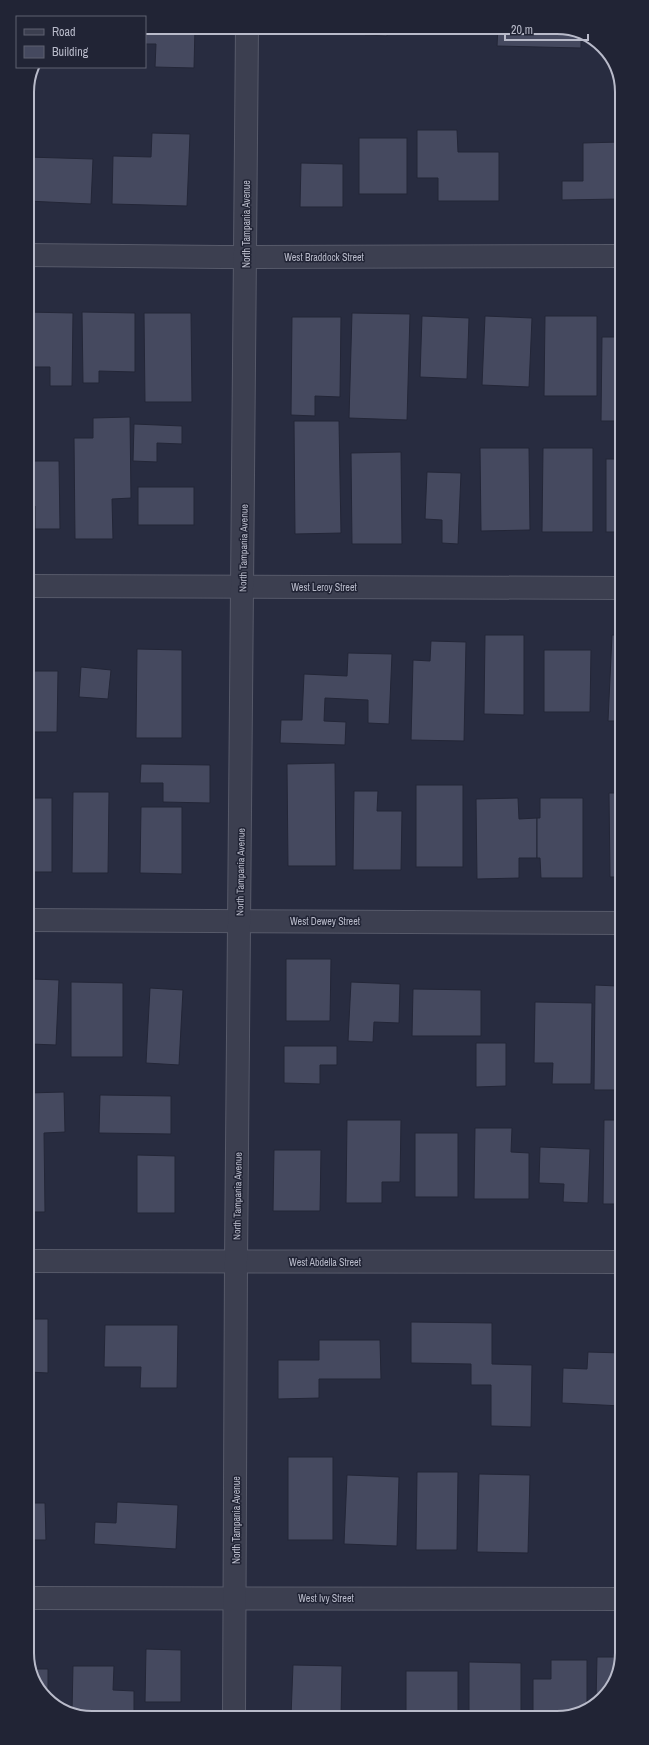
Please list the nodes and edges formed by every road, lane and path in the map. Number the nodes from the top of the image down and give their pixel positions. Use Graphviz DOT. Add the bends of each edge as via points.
graph roads {
  1 [pos="247,34"];
  2 [pos="34,255"];
  3 [pos="615,256"];
  4 [pos="246,257"];
  5 [pos="34,586"];
  6 [pos="242,587"];
  7 [pos="615,588"];
  8 [pos="34,920"];
  9 [pos="239,921"];
  10 [pos="615,923"];
  11 [pos="34,1261"];
  12 [pos="236,1261"];
  13 [pos="615,1262"];
  14 [pos="34,1598"];
  15 [pos="236,1598"];
  16 [pos="615,1599"];
  17 [pos="234,1711"];
  1 -- 4 [label="street, North Tampania Avenue"];
  2 -- 4 [label="street, West Braddock Street"];
  3 -- 4 [label="street, West Braddock Street"];
  4 -- 6 [label="street, North Tampania Avenue"];
  5 -- 6 [label="street, West Leroy Street"];
  6 -- 7 [label="street, West Leroy Street"];
  6 -- 9 [label="street, North Tampania Avenue"];
  8 -- 9 [label="street, West Dewey Street"];
  9 -- 10 [label="street, West Dewey Street"];
  9 -- 12 [label="street, North Tampania Avenue"];
  11 -- 12 [label="street, West Abdella Street"];
  12 -- 13 [label="street, West Abdella Street"];
  12 -- 15 [label="street, North Tampania Avenue"];
  14 -- 15 [label="street, West Ivy Street"];
  15 -- 16 [label="street, West Ivy Street"];
  15 -- 17 [label="street, North Tampania Avenue"];
}
